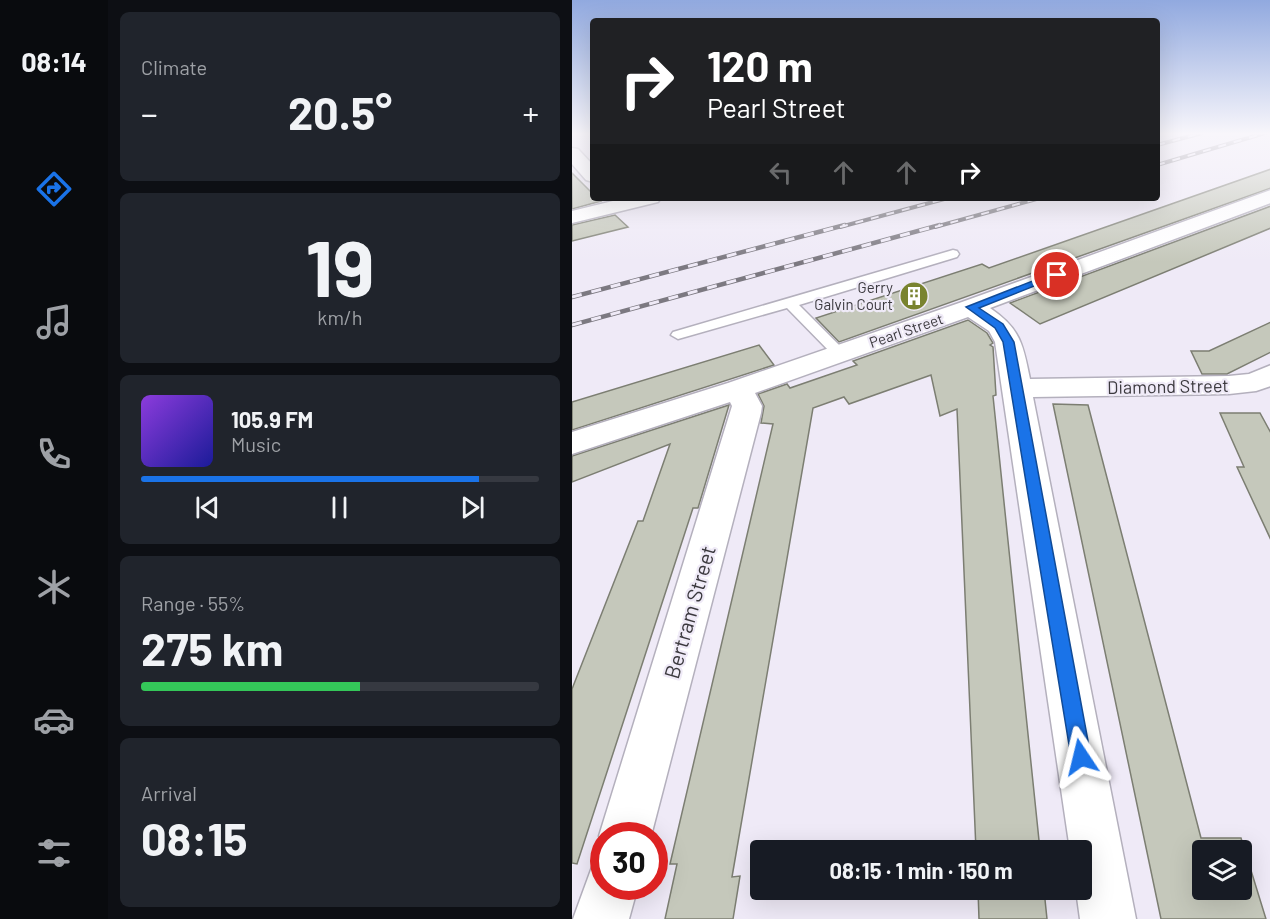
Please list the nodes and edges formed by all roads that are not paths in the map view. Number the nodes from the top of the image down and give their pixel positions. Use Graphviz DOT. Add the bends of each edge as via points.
graph roads {
  1 [pos="1271,196"];
  2 [pos="617,202"];
  3 [pos="572,217"];
  4 [pos="953,255"];
  5 [pos="790,303"];
  6 [pos="971,307"];
  7 [pos="678,335"];
  8 [pos="839,353"];
  9 [pos="1271,374"];
  10 [pos="1018,388"];
  11 [pos="738,389"];
  12 [pos="572,443"];
  13 [pos="629,822"];
  14 [pos="607,900"];
  15 [pos="601,919"];
  16 [pos="1108,919"];
  1 -- 6 [label="street, Pearl Street"];
  2 -- 3 [label="street"];
  4 -- 5 [label="lane"];
  5 -- 7 [label="lane"];
  5 -- 8 [label="lane"];
  6 -- 8 [label="street, Pearl Street"];
  6 -- 10 [label="street" via="1006,335"];
  8 -- 11 [label="street, Pearl Street"];
  9 -- 10 [label="street, Diamond Street" via="1256,382 1229,386"];
  10 -- 16 [label="street"];
  11 -- 12 [label="street, Pearl Street"];
  11 -- 13 [label="street, Bertram Street" via="747,406 746,413"];
  14 -- 15 [label="street"];
}
